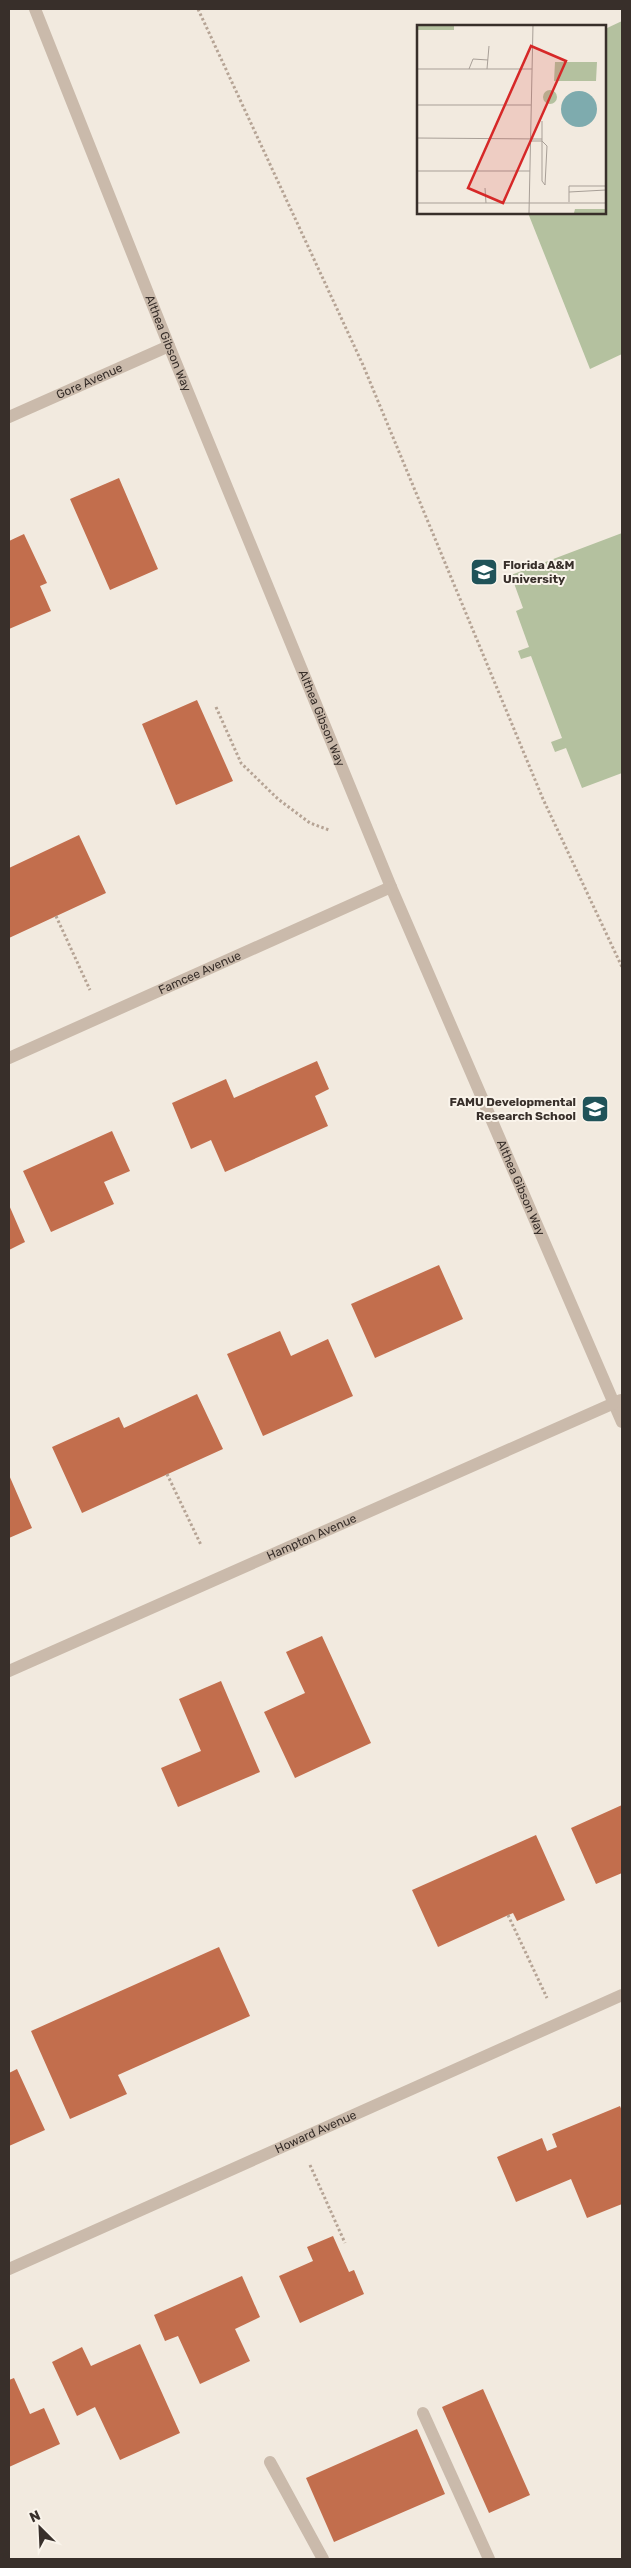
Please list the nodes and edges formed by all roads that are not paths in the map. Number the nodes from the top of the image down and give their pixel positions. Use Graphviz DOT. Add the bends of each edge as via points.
graph roads {
  1 [pos="35,9"];
  2 [pos="169,346"];
  3 [pos="9,417"];
  4 [pos="391,887"];
  5 [pos="9,1058"];
  6 [pos="618,1401"];
  7 [pos="622,1422"];
  8 [pos="9,1671"];
  9 [pos="622,1995"];
  10 [pos="9,2269"];
  11 [pos="423,2413"];
  12 [pos="270,2462"];
  13 [pos="323,2559"];
  14 [pos="489,2559"];
  1 -- 2 [label="street, Althea Gibson Way"];
  2 -- 3 [label="street, Gore Avenue"];
  2 -- 4 [label="street, Althea Gibson Way"];
  4 -- 5 [label="street, Famcee Avenue"];
  4 -- 6 [label="street, Althea Gibson Way"];
  6 -- 7 [label="street, Althea Gibson Way"];
  6 -- 8 [label="street, Hampton Avenue"];
  9 -- 10 [label="street, Howard Avenue"];
  11 -- 14 [label="street"];
  12 -- 13 [label="street"];
}
